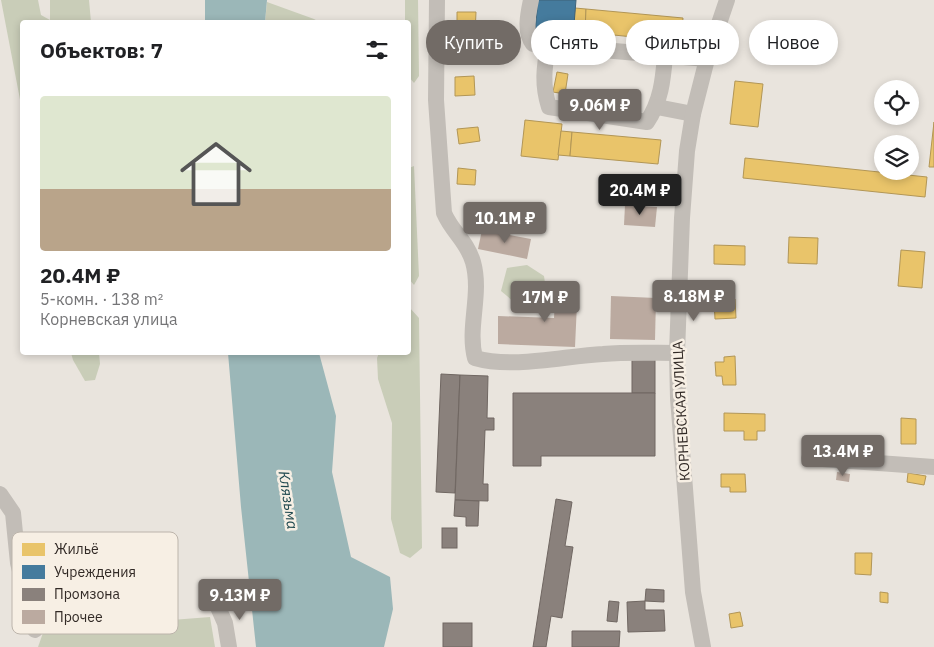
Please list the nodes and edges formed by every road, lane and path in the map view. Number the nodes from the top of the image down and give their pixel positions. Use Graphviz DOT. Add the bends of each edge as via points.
graph roads {
  1 [pos="437,0"];
  2 [pos="531,0"];
  3 [pos="727,0"];
  4 [pos="720,20"];
  5 [pos="531,41"];
  6 [pos="544,65"];
  7 [pos="664,65"];
  8 [pos="705,65"];
  9 [pos="657,107"];
  10 [pos="693,114"];
  11 [pos="677,353"];
  12 [pos="809,458"];
  13 [pos="934,467"];
  14 [pos="0,494"];
  15 [pos="15,532"];
  16 [pos="217,605"];
  17 [pos="229,647"];
  18 [pos="703,647"];
  1 -- 11 [label="street" via="436,100 444,213 448,223 465,241 473,263 477,292 472,347 475,358 487,362 508,362 604,354"];
  2 -- 5 [label="street" via="528,14 528,37"];
  3 -- 4 [label="street, КОРНЕВСКАЯ УЛИЦА"];
  6 -- 9 [label="street" via="544,92 550,106 647,122"];
  7 -- 9 [label="street"];
  8 -- 10 [label="street, КОРНЕВСКАЯ УЛИЦА"];
  9 -- 10 [label="street"];
  10 -- 11 [label="street, КОРНЕВСКАЯ УЛИЦА" via="682,218"];
  11 -- 18 [label="street, КОРНЕВСКАЯ УЛИЦА" via="693,592"];
  12 -- 13 [label="street"];
  14 -- 15 [label="street" via="13,513"];
  16 -- 17 [label="street" via="225,623"];
}
